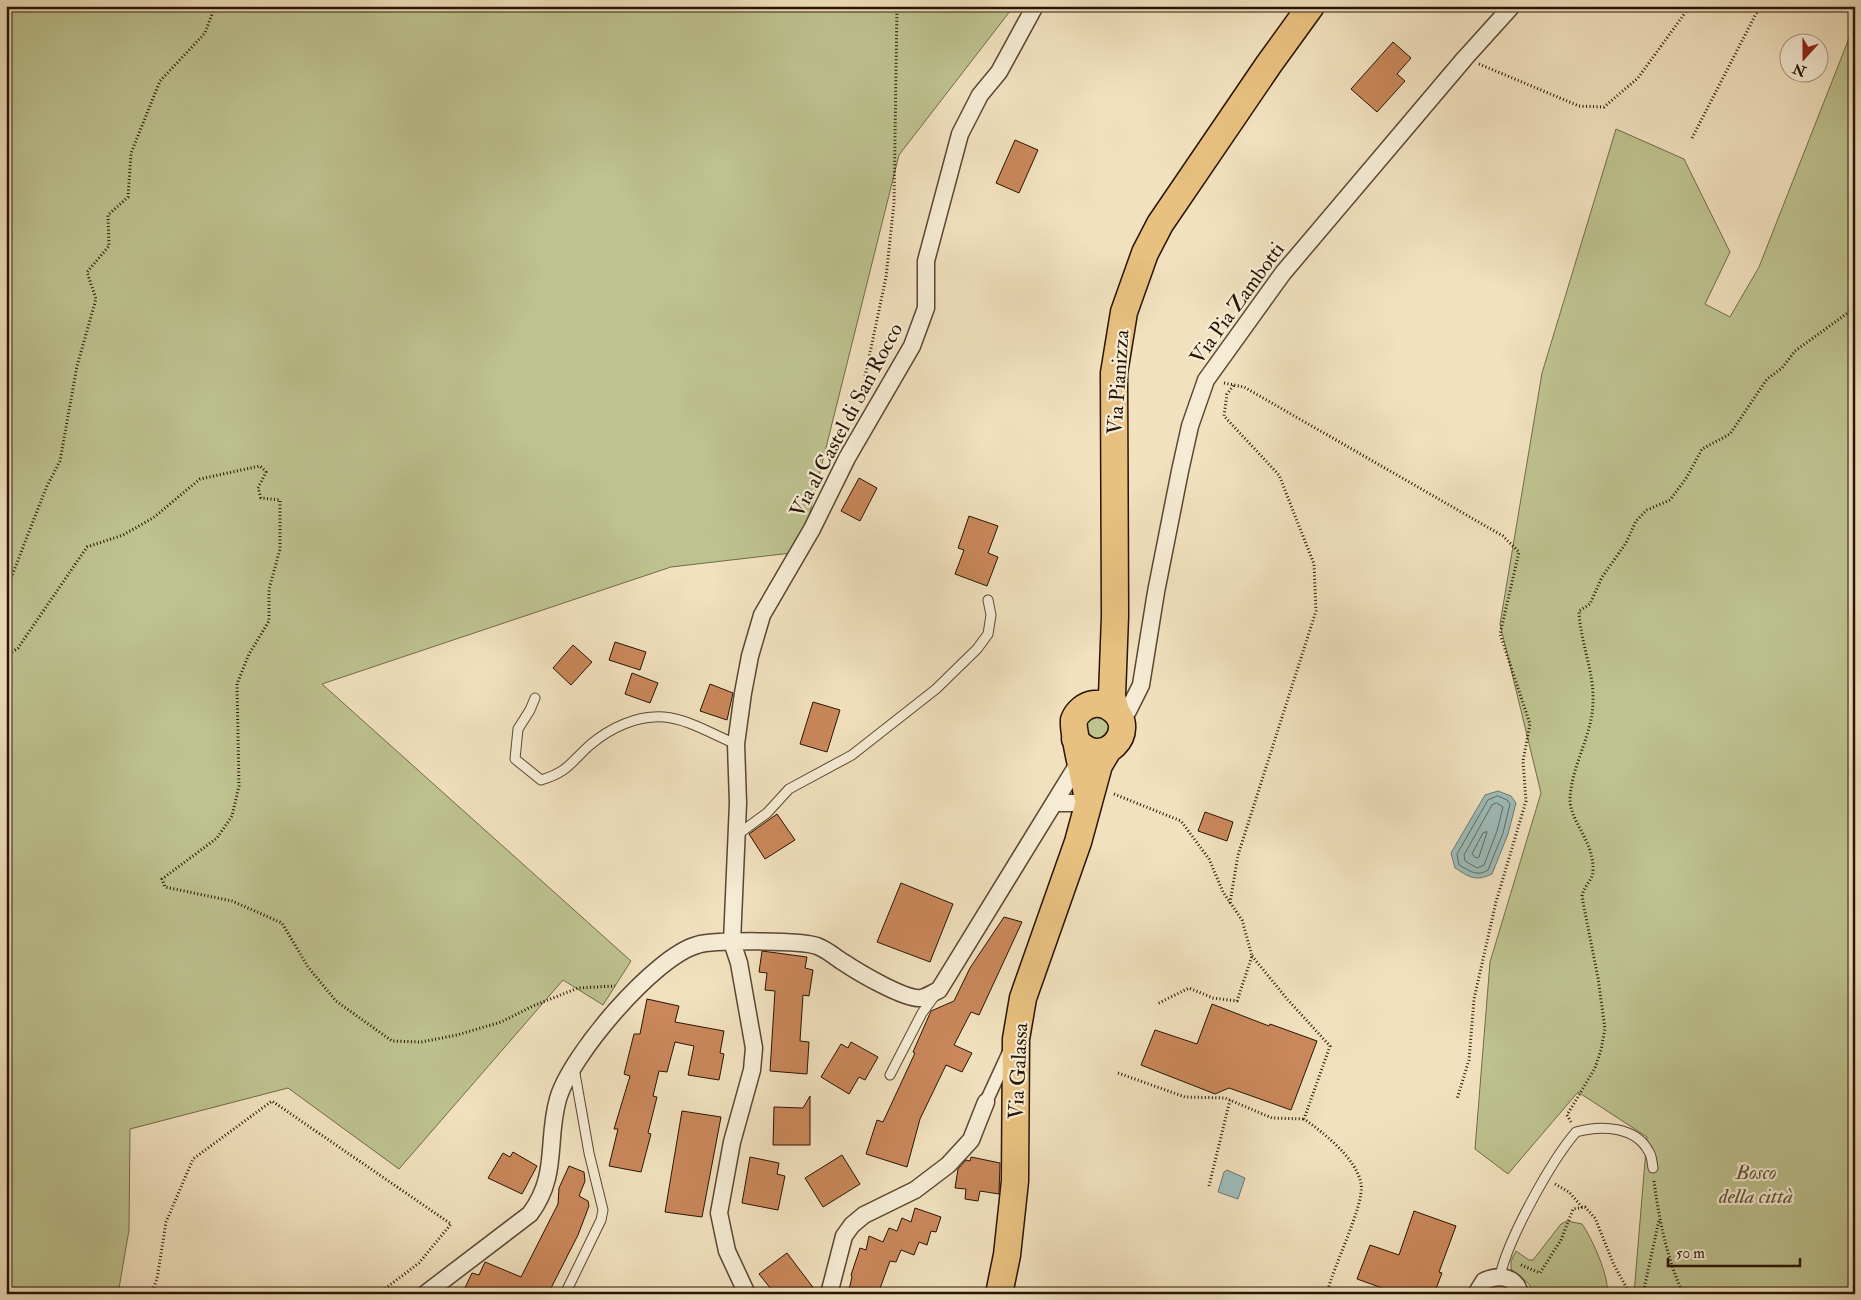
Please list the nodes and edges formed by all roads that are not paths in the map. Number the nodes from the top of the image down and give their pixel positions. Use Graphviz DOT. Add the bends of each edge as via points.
graph roads {
  1 [pos="1035,6"];
  2 [pos="1312,6"];
  3 [pos="1512,6"];
  4 [pos="988,600"];
  5 [pos="1112,662"];
  6 [pos="535,698"];
  7 [pos="1087,706"];
  8 [pos="1118,715"];
  9 [pos="736,744"];
  10 [pos="1078,749"];
  11 [pos="1108,750"];
  12 [pos="1089,796"];
  13 [pos="1055,804"];
  14 [pos="737,834"];
  15 [pos="732,942"];
  16 [pos="939,990"];
  17 [pos="1016,1039"];
  18 [pos="574,1067"];
  19 [pos="890,1074"];
  20 [pos="986,1102"];
  21 [pos="1653,1168"];
  22 [pos="1500,1276"];
  23 [pos="425,1294"];
  24 [pos="565,1294"];
  25 [pos="747,1294"];
  26 [pos="829,1294"];
  27 [pos="999,1294"];
  28 [pos="1476,1294"];
  29 [pos="1520,1294"];
  1 -- 9 [label="street, Via al Castel di San Rocco" via="960,134 926,261 926,308 912,346 762,615 744,684"];
  2 -- 5 [label="main road, Via Pianizza" via="1160,224 1131,288 1114,373 1116,616"];
  3 -- 8 [label="street, Via Pia Zambotti" via="1283,274 1206,380 1190,426 1180,471 1141,686 1128,711"];
  4 -- 14 [label="lane" via="991,615 988,634 977,650 936,688 852,755 789,789 767,813"];
  5 -- 7 [label="main road, Via Pianizza"];
  5 -- 8 [label="main road, Via Pianizza" via="1112,696"];
  6 -- 9 [label="lane" via="518,729 515,759 541,780 560,774 591,744 624,723 664,717 688,723"];
  7 -- 8 [label="main road" via="1102,704"];
  7 -- 10 [label="main road, Via Pianizza" via="1073,724"];
  8 -- 11 [label="main road, Via Pianizza" via="1121,733"];
  9 -- 14 [label="street, Via al Castel di San Rocco"];
  10 -- 11 [label="main road"];
  10 -- 12 [label="main road, Via Galassa"];
  10 -- 13 [label="street"];
  11 -- 12 [label="main road, Via Galassa" via="1099,765"];
  12 -- 13 [label="street"];
  12 -- 17 [label="main road, Via Galassa" via="1078,842 1023,998"];
  13 -- 16 [label="street"];
  14 -- 15 [label="street, Via al Castel di San Rocco"];
  15 -- 16 [label="street" via="817,946 904,995 921,998"];
  15 -- 18 [label="street" via="698,944 680,951 638,984"];
  15 -- 25 [label="street, Via al Castel di San Rocco" via="754,1048 752,1070 732,1142 719,1213 727,1251"];
  16 -- 19 [label="lane" via="922,1013"];
  17 -- 20 [label="street"];
  17 -- 27 [label="main road, Via Galassa" via="1015,1181"];
  18 -- 23 [label="street" via="559,1096 553,1128 552,1162 538,1204 530,1214"];
  18 -- 24 [label="lane" via="603,1210"];
  20 -- 26 [label="street" via="971,1140 948,1165 915,1190 864,1215 852,1225 844,1236"];
  21 -- 22 [label="lane" via="1649,1152 1637,1138 1616,1129 1595,1127 1576,1132 1543,1183 1504,1258"];
  22 -- 28 [label="street" via="1484,1281"];
  22 -- 29 [label="street" via="1514,1282"];
}
